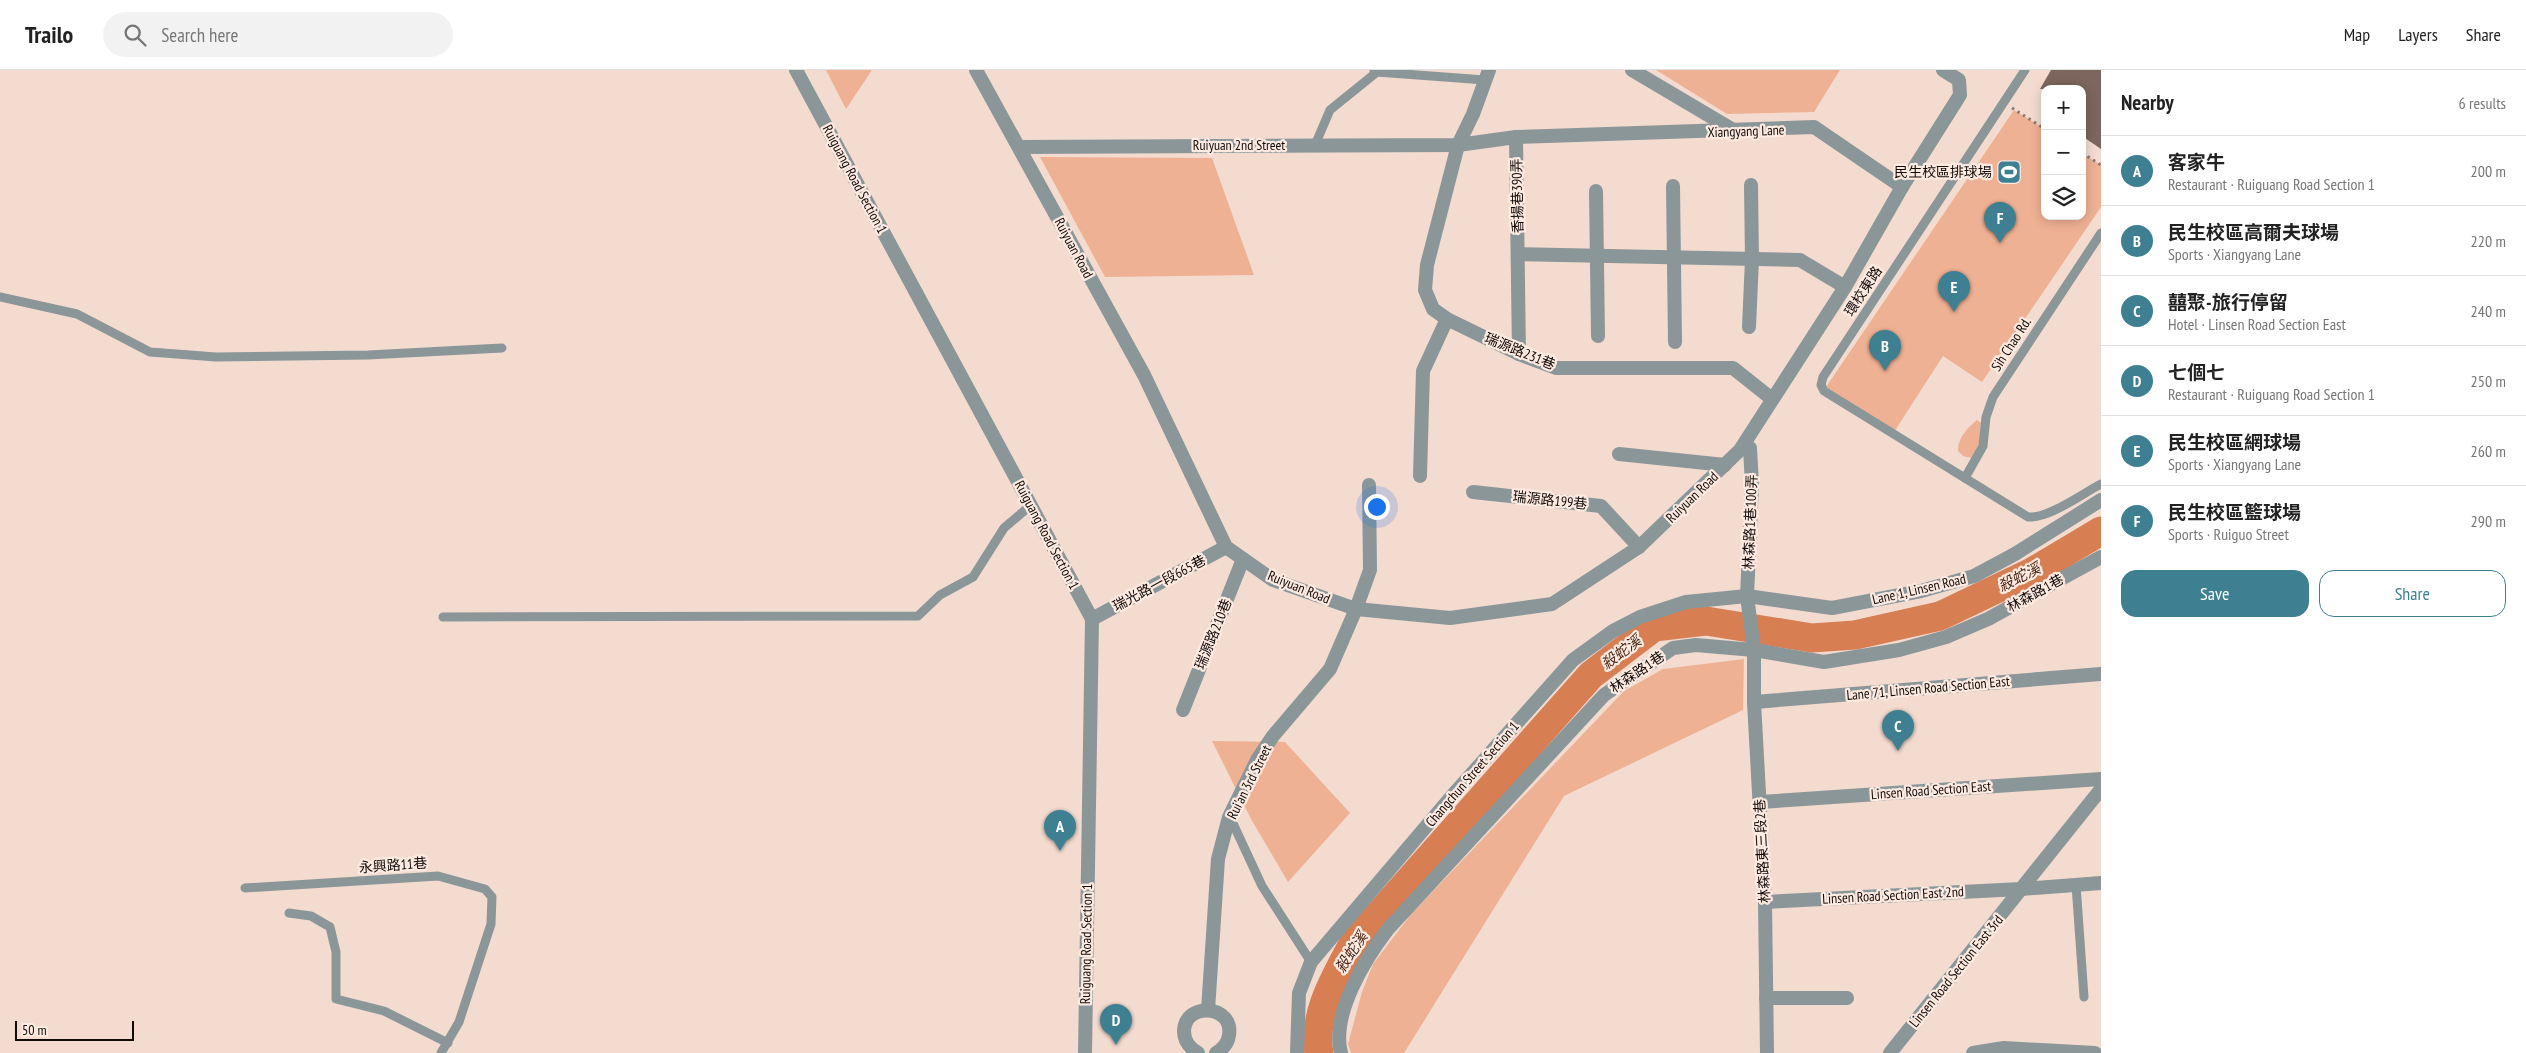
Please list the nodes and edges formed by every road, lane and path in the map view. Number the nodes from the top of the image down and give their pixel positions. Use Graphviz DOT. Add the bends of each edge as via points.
graph roads {
  1 [pos="796,70"];
  2 [pos="976,70"];
  3 [pos="1632,70"];
  4 [pos="1943,70"];
  5 [pos="2025,70"];
  6 [pos="1376,71"];
  7 [pos="1487,75"];
  8 [pos="2004,102"];
  9 [pos="2041,126"];
  10 [pos="1735,132"];
  11 [pos="1516,137"];
  12 [pos="1315,145"];
  13 [pos="1458,145"];
  14 [pos="1019,147"];
  15 [pos="2086,156"];
  16 [pos="2101,165"];
  17 [pos="1751,184"];
  18 [pos="1673,186"];
  19 [pos="1902,187"];
  20 [pos="1596,191"];
  21 [pos="2101,234"];
  22 [pos="1518,254"];
  23 [pos="1597,256"];
  24 [pos="1675,257"];
  25 [pos="1752,259"];
  26 [pos="1844,287"];
  27 [pos="0,297"];
  28 [pos="1447,319"];
  29 [pos="1749,327"];
  30 [pos="1598,336"];
  31 [pos="1675,342"];
  32 [pos="502,348"];
  33 [pos="1519,354"];
  34 [pos="1772,399"];
  35 [pos="1750,448"];
  36 [pos="1619,454"];
  37 [pos="1725,465"];
  38 [pos="1420,476"];
  39 [pos="1965,478"];
  40 [pos="2101,484"];
  41 [pos="1369,485"];
  42 [pos="1473,492"];
  43 [pos="2101,500"];
  44 [pos="1031,505"];
  45 [pos="1226,547"];
  46 [pos="1640,547"];
  47 [pos="2101,557"];
  48 [pos="1243,559"];
  49 [pos="1747,596"];
  50 [pos="1356,609"];
  51 [pos="443,617"];
  52 [pos="1092,620"];
  53 [pos="1754,650"];
  54 [pos="2101,674"];
  55 [pos="1754,702"];
  56 [pos="1183,710"];
  57 [pos="2101,779"];
  58 [pos="2101,789"];
  59 [pos="1760,802"];
  60 [pos="1229,816"];
  61 [pos="2101,883"];
  62 [pos="2076,885"];
  63 [pos="245,888"];
  64 [pos="2021,889"];
  65 [pos="1765,902"];
  66 [pos="289,914"];
  67 [pos="1311,962"];
  68 [pos="2084,997"];
  69 [pos="1766,998"];
  70 [pos="1847,998"];
  71 [pos="1208,1010"];
  72 [pos="448,1043"];
  73 [pos="441,1053"];
  74 [pos="1084,1053"];
  75 [pos="1198,1053"];
  76 [pos="1216,1053"];
  77 [pos="1297,1053"];
  78 [pos="1341,1053"];
  79 [pos="1767,1053"];
  80 [pos="1890,1053"];
  81 [pos="1973,1053"];
  82 [pos="2095,1053"];
  1 -- 44 [label="street, Ruiguang Road Section 1"];
  2 -- 14 [label="street, Ruiyuan Road"];
  3 -- 10 [label="street"];
  4 -- 19 [label="street" via="1959,80 1960,95"];
  5 -- 8 [label="lane, 環校東路"];
  6 -- 7 [label="lane"];
  6 -- 12 [label="lane" via="1330,110"];
  7 -- 13 [label="street, 瑞源路231巷"];
  8 -- 9 [label="path"];
  8 -- 39 [label="lane, 環校東路" via="1821,381 1824,391"];
  10 -- 11 [label="street, Xiangyang Lane"];
  10 -- 19 [label="street, Xiangyang Lane" via="1814,128"];
  11 -- 13 [label="street, Xiangyang Lane"];
  11 -- 22 [label="street, 香揚巷390弄"];
  12 -- 13 [label="street, Ruiyuan 2nd Street"];
  12 -- 14 [label="street, Ruiyuan 2nd Street"];
  13 -- 28 [label="street, 瑞源路231巷" via="1427,265 1425,290 1433,308"];
  14 -- 45 [label="street, Ruiyuan Road" via="1144,375"];
  15 -- 16 [label="path"];
  17 -- 25 [label="street"];
  18 -- 24 [label="street"];
  19 -- 26 [label="street"];
  20 -- 23 [label="street"];
  21 -- 39 [label="lane, Sih Chao Rd." via="1993,396 1986,417 1983,446"];
  22 -- 23 [label="street"];
  22 -- 33 [label="street, 香揚巷390弄"];
  23 -- 24 [label="street"];
  23 -- 30 [label="street"];
  24 -- 25 [label="street"];
  24 -- 31 [label="street"];
  25 -- 26 [label="street" via="1800,260"];
  25 -- 29 [label="street"];
  26 -- 34 [label="street"];
  27 -- 32 [label="lane" via="78,314 150,352 216,357 368,355"];
  28 -- 33 [label="street, 瑞源路231巷"];
  28 -- 38 [label="street" via="1423,371"];
  33 -- 34 [label="street, 瑞源路231巷" via="1556,368 1733,368"];
  34 -- 37 [label="street, Ruiyuan Road" via="1740,450"];
  35 -- 49 [label="street, 林森路1巷100弄" via="1752,485"];
  36 -- 37 [label="street"];
  37 -- 46 [label="street, Ruiyuan Road"];
  39 -- 40 [label="lane, 環校東路" via="2036,518"];
  41 -- 50 [label="street, Rui'an 3rd Street" via="1370,570"];
  42 -- 46 [label="street, 瑞源路199巷" via="1601,506"];
  43 -- 49 [label="street, Lane 1, Linsen Road" via="1974,576 1921,591 1832,608"];
  44 -- 51 [label="lane" via="1004,528 973,577 940,595 918,616"];
  44 -- 52 [label="street, Ruiguang Road Section 1"];
  45 -- 48 [label="street, Ruiyuan Road"];
  45 -- 52 [label="street, 瑞光路一段665巷"];
  46 -- 50 [label="street, Ruiyuan Road" via="1552,604 1450,618"];
  47 -- 53 [label="street, 林森路1巷" via="1988,619 1946,637 1899,650 1824,662"];
  48 -- 50 [label="street, Ruiyuan Road" via="1274,580"];
  48 -- 56 [label="street, 瑞源路210巷"];
  49 -- 53 [label="street, 林森路1巷100弄"];
  49 -- 67 [label="street, Changchun Street Section 1" via="1686,602 1640,617 1613,631 1574,660 1452,796"];
  50 -- 60 [label="street, Rui'an 3rd Street" via="1330,669 1273,736"];
  52 -- 74 [label="street, Ruiguang Road Section 1"];
  53 -- 55 [label="street, 林森路東三段2巷"];
  53 -- 78 [label="street, 林森路1巷" via="1696,645 1673,648 1604,694 1388,929 1370,953 1347,1004 1339,1032"];
  54 -- 55 [label="street, Lane 71, Linsen Road Section East"];
  55 -- 59 [label="street, 林森路東三段2巷"];
  57 -- 59 [label="street, Linsen Road Section East"];
  58 -- 64 [label="street"];
  59 -- 65 [label="street, 林森路東三段2巷"];
  60 -- 67 [label="lane" via="1262,886"];
  60 -- 71 [label="street, Rui'an 3rd Street" via="1218,859"];
  61 -- 62 [label="street, Linsen Road Section East 2nd"];
  62 -- 64 [label="street, Linsen Road Section East 2nd"];
  62 -- 68 [label="lane"];
  63 -- 72 [label="lane, 永興路11巷" via="438,876 485,889 492,897 491,924 459,1022"];
  64 -- 65 [label="street, Linsen Road Section East 2nd"];
  64 -- 80 [label="street, Linsen Road Section East 3rd"];
  65 -- 69 [label="street, 林森路東三段2巷"];
  66 -- 72 [label="lane" via="312,916 330,927 336,952 336,999 384,1011"];
  67 -- 77 [label="street, Changchun Street Section 1" via="1299,993"];
  69 -- 70 [label="street"];
  69 -- 79 [label="street, 林森路東三段2巷"];
  71 -- 75 [label="street" via="1191,1016 1184,1029 1187,1044"];
  71 -- 76 [label="street" via="1225,1017 1230,1031 1226,1045"];
  72 -- 73 [label="lane, 永興路11巷"];
  81 -- 82 [label="street" via="2004,1048"];
}
